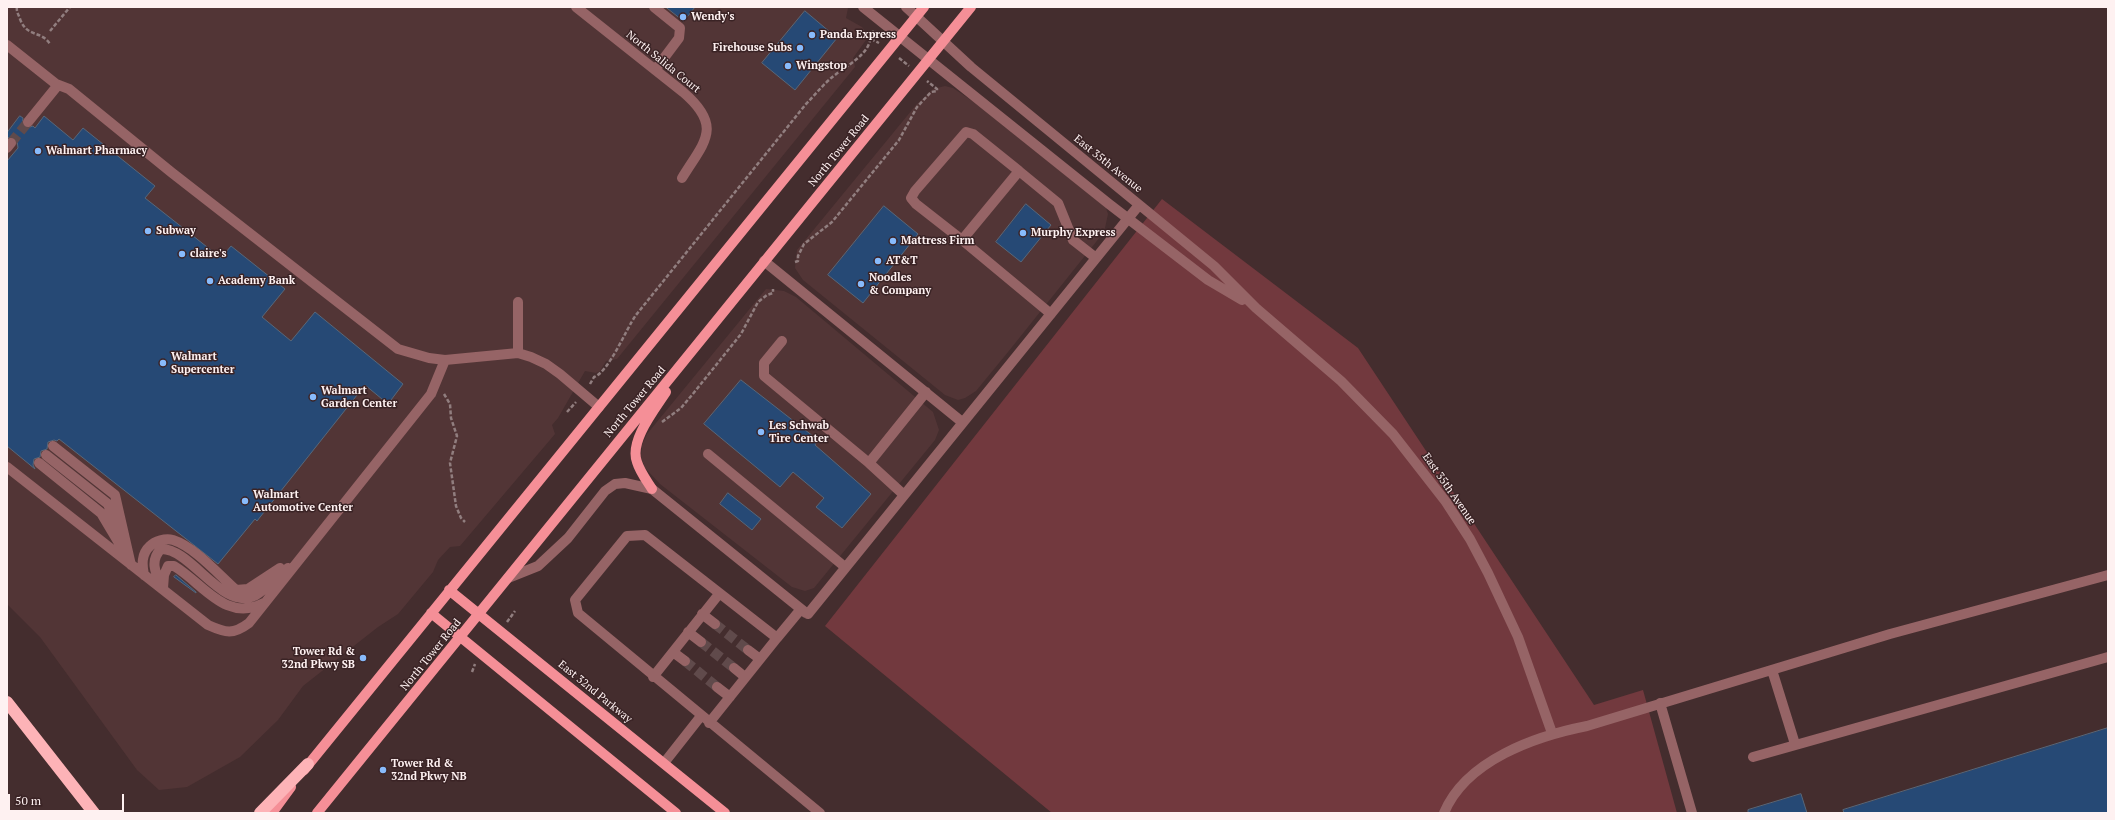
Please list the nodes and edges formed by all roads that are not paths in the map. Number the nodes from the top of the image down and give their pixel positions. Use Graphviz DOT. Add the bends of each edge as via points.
graph roads {
  1 [pos="576,7"];
  2 [pos="654,7"];
  3 [pos="863,7"];
  4 [pos="906,7"];
  5 [pos="924,7"];
  6 [pos="971,7"];
  7 [pos="916,16"];
  8 [pos="900,36"];
  9 [pos="944,41"];
  10 [pos="7,44"];
  11 [pos="929,60"];
  12 [pos="655,70"];
  13 [pos="58,85"];
  14 [pos="28,122"];
  15 [pos="1019,171"];
  16 [pos="682,178"];
  17 [pos="1139,205"];
  18 [pos="1129,219"];
  19 [pos="962,240"];
  20 [pos="1096,258"];
  21 [pos="764,261"];
  22 [pos="518,302"];
  23 [pos="1256,308"];
  24 [pos="1051,314"];
  25 [pos="782,341"];
  26 [pos="518,353"];
  27 [pos="445,360"];
  28 [pos="683,363"];
  29 [pos="926,392"];
  30 [pos="599,406"];
  31 [pos="962,422"];
  32 [pos="53,446"];
  33 [pos="708,454"];
  34 [pos="46,455"];
  35 [pos="39,463"];
  36 [pos="869,463"];
  37 [pos="7,467"];
  38 [pos="652,489"];
  39 [pos="904,495"];
  40 [pos="302,557"];
  41 [pos="131,565"];
  42 [pos="846,567"];
  43 [pos="144,575"];
  44 [pos="2108,575"];
  45 [pos="508,578"];
  46 [pos="163,590"];
  47 [pos="450,590"];
  48 [pos="719,594"];
  49 [pos="266,602"];
  50 [pos="431,613"];
  51 [pos="480,614"];
  52 [pos="702,614"];
  53 [pos="807,614"];
  54 [pos="715,624"];
  55 [pos="688,632"];
  56 [pos="461,637"];
  57 [pos="777,638"];
  58 [pos="701,642"];
  59 [pos="748,650"];
  60 [pos="673,652"];
  61 [pos="2108,657"];
  62 [pos="760,660"];
  63 [pos="685,661"];
  64 [pos="734,668"];
  65 [pos="1772,670"];
  66 [pos="654,676"];
  67 [pos="745,678"];
  68 [pos="718,687"];
  69 [pos="730,697"];
  70 [pos="7,702"];
  71 [pos="1660,703"];
  72 [pos="701,716"];
  73 [pos="709,723"];
  74 [pos="1552,733"];
  75 [pos="1795,744"];
  76 [pos="1753,757"];
  77 [pos="52,758"];
  78 [pos="664,763"];
  79 [pos="308,764"];
  80 [pos="94,813"];
  81 [pos="103,813"];
  82 [pos="260,813"];
  83 [pos="272,813"];
  84 [pos="317,813"];
  85 [pos="676,813"];
  86 [pos="725,813"];
  87 [pos="820,813"];
  88 [pos="1444,813"];
  89 [pos="1692,813"];
  1 -- 12 [label="street, North Salida Court"];
  2 -- 12 [label="street" via="680,28 679,38"];
  3 -- 8 [label="street, East 35th Avenue"];
  4 -- 7 [label="street, East 35th Avenue"];
  5 -- 7 [label="main road"];
  6 -- 9 [label="main road, North Tower Road"];
  7 -- 8 [label="main road"];
  7 -- 9 [label="street, East 35th Avenue"];
  8 -- 11 [label="street, East 35th Avenue"];
  8 -- 30 [label="main road"];
  9 -- 11 [label="main road, North Tower Road"];
  9 -- 17 [label="street, East 35th Avenue"];
  10 -- 13 [label="street"];
  11 -- 18 [label="street, East 35th Avenue"];
  11 -- 21 [label="main road, North Tower Road"];
  12 -- 16 [label="street, North Salida Court" via="699,107 708,130 706,138"];
  13 -- 14 [label="street"];
  13 -- 27 [label="street" via="69,90 398,349"];
  15 -- 19 [label="street"];
  15 -- 19 [label="street" via="973,134 966,132 915,191 911,198 916,204"];
  15 -- 20 [label="street" via="1058,203 1073,240"];
  17 -- 18 [label="street"];
  17 -- 23 [label="street, East 35th Avenue" via="1214,266"];
  18 -- 20 [label="street"];
  18 -- 23 [label="street, East 35th Avenue" via="1208,280"];
  19 -- 24 [label="street"];
  20 -- 24 [label="street"];
  21 -- 28 [label="main road, North Tower Road"];
  21 -- 29 [label="street"];
  22 -- 26 [label="street"];
  23 -- 74 [label="street, East 35th Avenue" via="1370,409 1418,464 1446,502 1470,539 1507,613"];
  24 -- 31 [label="street"];
  25 -- 36 [label="street" via="764,364 764,376"];
  26 -- 27 [label="street"];
  26 -- 30 [label="street" via="546,364"];
  27 -- 40 [label="street" via="431,394"];
  28 -- 38 [label="main road" via="640,434 636,448 636,462"];
  28 -- 45 [label="main road, North Tower Road"];
  29 -- 31 [label="street"];
  29 -- 36 [label="street"];
  30 -- 47 [label="main road"];
  31 -- 39 [label="street"];
  32 -- 41 [label="street" via="115,495"];
  33 -- 42 [label="street"];
  34 -- 41 [label="street" via="108,504"];
  35 -- 41 [label="street" via="101,512"];
  36 -- 39 [label="street"];
  37 -- 41 [label="street"];
  38 -- 45 [label="street" via="625,483 615,484 605,491 568,538 538,566"];
  38 -- 53 [label="street"];
  39 -- 42 [label="street"];
  40 -- 43 [label="street" via="248,588 236,590 190,550 172,540 155,541 146,549 142,563"];
  40 -- 46 [label="street" via="254,597 236,597 222,591 180,556 168,549 161,549 155,555 154,567"];
  40 -- 49 [label="street"];
  41 -- 43 [label="street"];
  42 -- 53 [label="street"];
  43 -- 46 [label="street"];
  44 -- 65 [label="street" via="1890,634"];
  45 -- 51 [label="main road, North Tower Road"];
  46 -- 49 [label="street" via="208,626 224,632 238,631 249,623"];
  46 -- 49 [label="street" via="164,575 168,566 174,566 210,597 229,606 243,610 255,608"];
  47 -- 50 [label="main road"];
  47 -- 51 [label="main road, East 32nd Parkway"];
  48 -- 52 [label="street"];
  48 -- 57 [label="street"];
  48 -- 66 [label="street" via="645,535 627,536 575,600 578,613"];
  50 -- 56 [label="main road"];
  50 -- 79 [label="main road"];
  51 -- 56 [label="main road, North Tower Road"];
  51 -- 78 [label="main road, East 32nd Parkway"];
  52 -- 54 [label="street"];
  52 -- 55 [label="street"];
  53 -- 57 [label="street"];
  55 -- 58 [label="street"];
  55 -- 60 [label="street"];
  56 -- 84 [label="main road, North Tower Road"];
  56 -- 85 [label="main road"];
  57 -- 62 [label="street"];
  59 -- 62 [label="street"];
  60 -- 63 [label="street"];
  60 -- 66 [label="street"];
  61 -- 75 [label="street"];
  62 -- 67 [label="street"];
  64 -- 67 [label="street"];
  65 -- 71 [label="street"];
  65 -- 75 [label="street"];
  66 -- 72 [label="street"];
  67 -- 69 [label="street"];
  68 -- 69 [label="street"];
  69 -- 73 [label="street"];
  70 -- 77 [label="highway"];
  71 -- 74 [label="street" via="1582,727"];
  71 -- 89 [label="street"];
  72 -- 73 [label="street"];
  72 -- 78 [label="street"];
  73 -- 87 [label="street"];
  74 -- 88 [label="street" via="1509,750 1482,768 1461,787"];
  75 -- 76 [label="street"];
  77 -- 80 [label="highway"];
  77 -- 81 [label="highway"];
  78 -- 86 [label="main road, East 32nd Parkway"];
  79 -- 82 [label="highway"];
  79 -- 83 [label="main road"];
}
